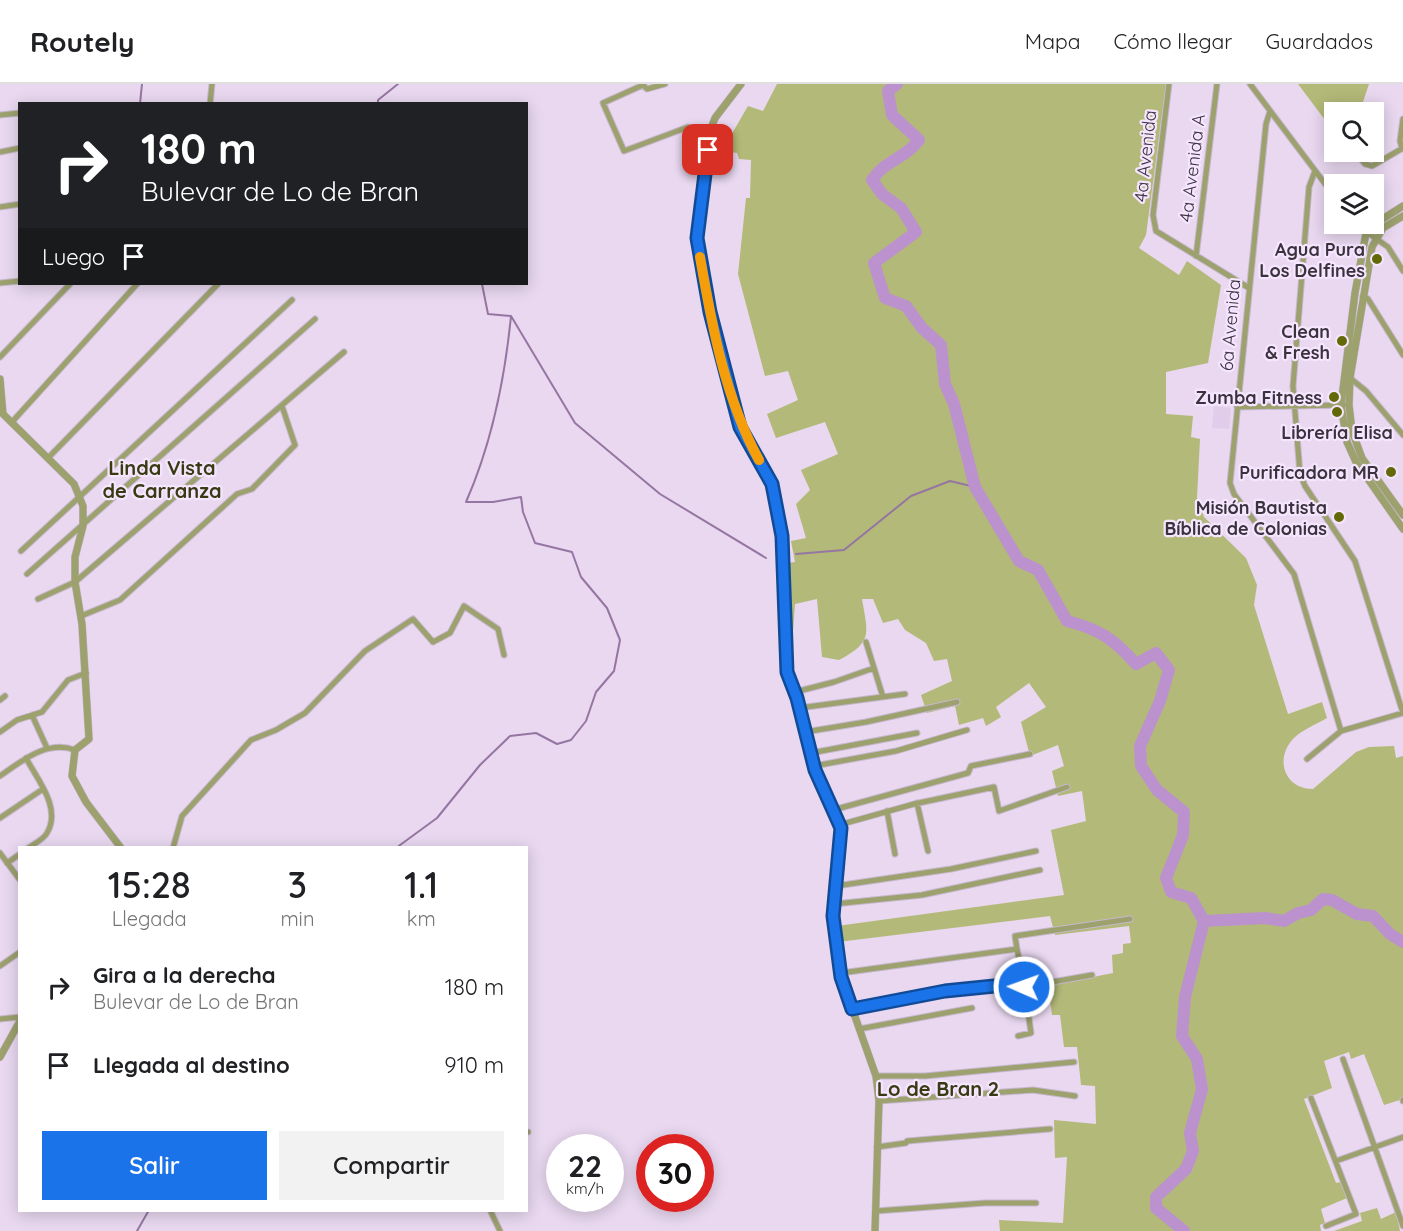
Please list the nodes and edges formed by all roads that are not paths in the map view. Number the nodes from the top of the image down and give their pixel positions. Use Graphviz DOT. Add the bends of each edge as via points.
graph roads {
  1 [pos="212,84"];
  2 [pos="665,84"];
  3 [pos="741,84"];
  4 [pos="1169,84"];
  5 [pos="1217,84"];
  6 [pos="1250,84"];
  7 [pos="210,102"];
  8 [pos="1270,111"];
  9 [pos="18,113"];
  10 [pos="0,115"];
  11 [pos="1403,119"];
  12 [pos="708,136"];
  13 [pos="18,148"];
  14 [pos="1402,149"];
  15 [pos="0,152"];
  16 [pos="1384,159"];
  17 [pos="1363,162"];
  18 [pos="1379,162"];
  19 [pos="1315,171"];
  20 [pos="1324,183"];
  21 [pos="18,204"];
  22 [pos="1403,206"];
  23 [pos="0,207"];
  24 [pos="1403,216"];
  25 [pos="1384,218"];
  26 [pos="1366,234"];
  27 [pos="1368,234"];
  28 [pos="1375,238"];
  29 [pos="1196,256"];
  30 [pos="1403,271"];
  31 [pos="18,280"];
  32 [pos="0,283"];
  33 [pos="69,285"];
  34 [pos="136,285"];
  35 [pos="217,285"];
  36 [pos="1248,288"];
  37 [pos="1362,296"];
  38 [pos="292,300"];
  39 [pos="315,319"];
  40 [pos="344,352"];
  41 [pos="1403,355"];
  42 [pos="0,357"];
  43 [pos="1350,378"];
  44 [pos="0,380"];
  45 [pos="1345,405"];
  46 [pos="282,406"];
  47 [pos="1294,406"];
  48 [pos="1237,407"];
  49 [pos="12,422"];
  50 [pos="1403,435"];
  51 [pos="48,458"];
  52 [pos="80,498"];
  53 [pos="1403,515"];
  54 [pos="82,525"];
  55 [pos="1403,529"];
  56 [pos="21,551"];
  57 [pos="27,574"];
  58 [pos="75,582"];
  59 [pos="38,599"];
  60 [pos="81,616"];
  61 [pos="866,642"];
  62 [pos="504,655"];
  63 [pos="874,668"];
  64 [pos="86,673"];
  65 [pos="795,692"];
  66 [pos="905,694"];
  67 [pos="883,696"];
  68 [pos="957,702"];
  69 [pos="799,708"];
  70 [pos="1403,713"];
  71 [pos="32,715"];
  72 [pos="967,730"];
  73 [pos="1341,731"];
  74 [pos="0,732"];
  75 [pos="805,732"];
  76 [pos="917,733"];
  77 [pos="47,748"];
  78 [pos="75,750"];
  79 [pos="811,753"];
  80 [pos="1030,754"];
  81 [pos="26,758"];
  82 [pos="1307,759"];
  83 [pos="814,766"];
  84 [pos="0,776"];
  85 [pos="1067,787"];
  86 [pos="43,789"];
  87 [pos="917,803"];
  88 [pos="833,810"];
  89 [pos="887,811"];
  90 [pos="0,818"];
  91 [pos="839,825"];
  92 [pos="31,846"];
  93 [pos="119,846"];
  94 [pos="174,846"];
  95 [pos="928,851"];
  96 [pos="1036,851"];
  97 [pos="0,853"];
  98 [pos="895,854"];
  99 [pos="18,855"];
  100 [pos="7,863"];
  101 [pos="1040,870"];
  102 [pos="18,877"];
  103 [pos="836,886"];
  104 [pos="834,904"];
  105 [pos="1130,920"];
  106 [pos="1017,949"];
  107 [pos="18,953"];
  108 [pos="0,966"];
  109 [pos="841,973"];
  110 [pos="1092,975"];
  111 [pos="1024,985"];
  112 [pos="972,1008"];
  113 [pos="852,1009"];
  114 [pos="0,1019"];
  115 [pos="18,1019"];
  116 [pos="18,1023"];
  117 [pos="859,1029"];
  118 [pos="1018,1036"];
  119 [pos="0,1057"];
  120 [pos="1342,1059"];
  121 [pos="1074,1062"];
  122 [pos="876,1076"];
  123 [pos="1075,1096"];
  124 [pos="1311,1098"];
  125 [pos="879,1101"];
  126 [pos="1050,1129"];
  127 [pos="1403,1137"];
  128 [pos="877,1147"];
  129 [pos="1375,1147"];
  130 [pos="1336,1161"];
  131 [pos="1036,1203"];
  132 [pos="876,1211"];
  133 [pos="491,1212"];
  134 [pos="1326,1226"];
  135 [pos="1403,1226"];
  136 [pos="500,1231"];
  137 [pos="875,1231"];
  1 -- 7 [label="street"];
  2 -- 12 [label="street" via="647,89 643,85 603,104 624,151 688,128"];
  3 -- 12 [label="street" via="715,118"];
  4 -- 29 [label="street, 4a Avenida" via="1154,215 1156,231"];
  5 -- 29 [label="street, 4a Avenida A"];
  6 -- 8 [label="street"];
  8 -- 19 [label="street"];
  8 -- 36 [label="street, 6a Avenida"];
  9 -- 10 [label="street"];
  11 -- 14 [label="street"];
  12 -- 65 [label="street" via="708,165 697,238 710,312 740,427 772,484 782,536 787,672"];
  13 -- 15 [label="street"];
  14 -- 16 [label="street"];
  17 -- 18 [label="street" via="1372,166"];
  19 -- 20 [label="street"];
  19 -- 47 [label="street" via="1309,187"];
  21 -- 23 [label="street"];
  22 -- 25 [label="street"];
  24 -- 28 [label="street"];
  26 -- 45 [label="street"];
  27 -- 28 [label="street"];
  28 -- 30 [label="street" via="1388,247"];
  28 -- 37 [label="street"];
  29 -- 36 [label="street"];
  31 -- 32 [label="street"];
  33 -- 42 [label="street"];
  34 -- 49 [label="street"];
  35 -- 51 [label="street"];
  36 -- 48 [label="street, 6a Avenida"];
  37 -- 41 [label="street" via="1368,299"];
  37 -- 43 [label="street"];
  38 -- 52 [label="street"];
  39 -- 54 [label="street"];
  40 -- 46 [label="street"];
  43 -- 45 [label="street"];
  43 -- 50 [label="street"];
  44 -- 49 [label="street" via="3,414"];
  45 -- 47 [label="street"];
  45 -- 53 [label="street" via="1362,458"];
  45 -- 55 [label="street" via="1347,442 1356,462"];
  46 -- 58 [label="street"];
  46 -- 60 [label="street" via="295,445 252,489 229,501 120,600"];
  47 -- 48 [label="street"];
  47 -- 70 [label="street" via="1300,474 1355,561"];
  48 -- 73 [label="street, 6a Avenida" via="1230,483 1234,494 1294,574"];
  49 -- 51 [label="street"];
  51 -- 52 [label="street" via="74,484"];
  52 -- 54 [label="street"];
  52 -- 56 [label="street"];
  54 -- 57 [label="street"];
  54 -- 58 [label="street" via="75,557"];
  58 -- 59 [label="street"];
  58 -- 60 [label="street"];
  60 -- 64 [label="street"];
  61 -- 63 [label="street"];
  62 -- 94 [label="street" via="498,629 464,606 450,633 433,642 413,619 365,651 305,713 251,740 182,816"];
  63 -- 65 [label="street"];
  63 -- 67 [label="street"];
  64 -- 71 [label="street" via="68,680 42,712"];
  64 -- 78 [label="street" via="89,739"];
  65 -- 69 [label="street"];
  66 -- 67 [label="street"];
  67 -- 69 [label="street"];
  68 -- 75 [label="street"];
  69 -- 75 [label="street"];
  70 -- 73 [label="street"];
  71 -- 74 [label="street"];
  71 -- 77 [label="street"];
  72 -- 83 [label="street" via="896,751"];
  73 -- 82 [label="street"];
  75 -- 79 [label="street"];
  76 -- 79 [label="street"];
  77 -- 78 [label="street" via="62,746"];
  77 -- 81 [label="street"];
  78 -- 93 [label="street" via="72,776 86,802"];
  79 -- 83 [label="street"];
  80 -- 88 [label="street" via="971,766 968,773"];
  81 -- 84 [label="street"];
  81 -- 86 [label="street"];
  83 -- 88 [label="street"];
  85 -- 87 [label="street" via="999,811 994,787"];
  86 -- 90 [label="street"];
  86 -- 92 [label="street" via="52,816 47,834"];
  87 -- 89 [label="street"];
  87 -- 95 [label="street"];
  88 -- 91 [label="street"];
  89 -- 91 [label="street"];
  89 -- 98 [label="street"];
  91 -- 103 [label="street"];
  96 -- 103 [label="street" via="951,869"];
  97 -- 100 [label="street"];
  99 -- 100 [label="street"];
  100 -- 102 [label="street"];
  101 -- 104 [label="street" via="922,895"];
  103 -- 104 [label="street"];
  104 -- 109 [label="street"];
  105 -- 106 [label="street" via="1015,936"];
  106 -- 109 [label="street"];
  106 -- 111 [label="street"];
  107 -- 108 [label="street"];
  109 -- 113 [label="street"];
  110 -- 111 [label="street"];
  111 -- 113 [label="street" via="945,991"];
  111 -- 118 [label="street" via="1031,1033"];
  112 -- 117 [label="street"];
  113 -- 117 [label="street"];
  114 -- 115 [label="street"];
  116 -- 119 [label="street"];
  117 -- 122 [label="street"];
  120 -- 129 [label="street"];
  121 -- 122 [label="street" via="937,1075"];
  122 -- 125 [label="street"];
  123 -- 125 [label="street" via="1033,1090"];
  124 -- 130 [label="street"];
  125 -- 128 [label="street"];
  126 -- 128 [label="street"];
  127 -- 129 [label="street"];
  128 -- 132 [label="street"];
  129 -- 130 [label="street"];
  129 -- 135 [label="street"];
  130 -- 134 [label="street" via="1356,1214"];
  131 -- 132 [label="street"];
  132 -- 137 [label="street"];
  133 -- 136 [label="street"];
}
